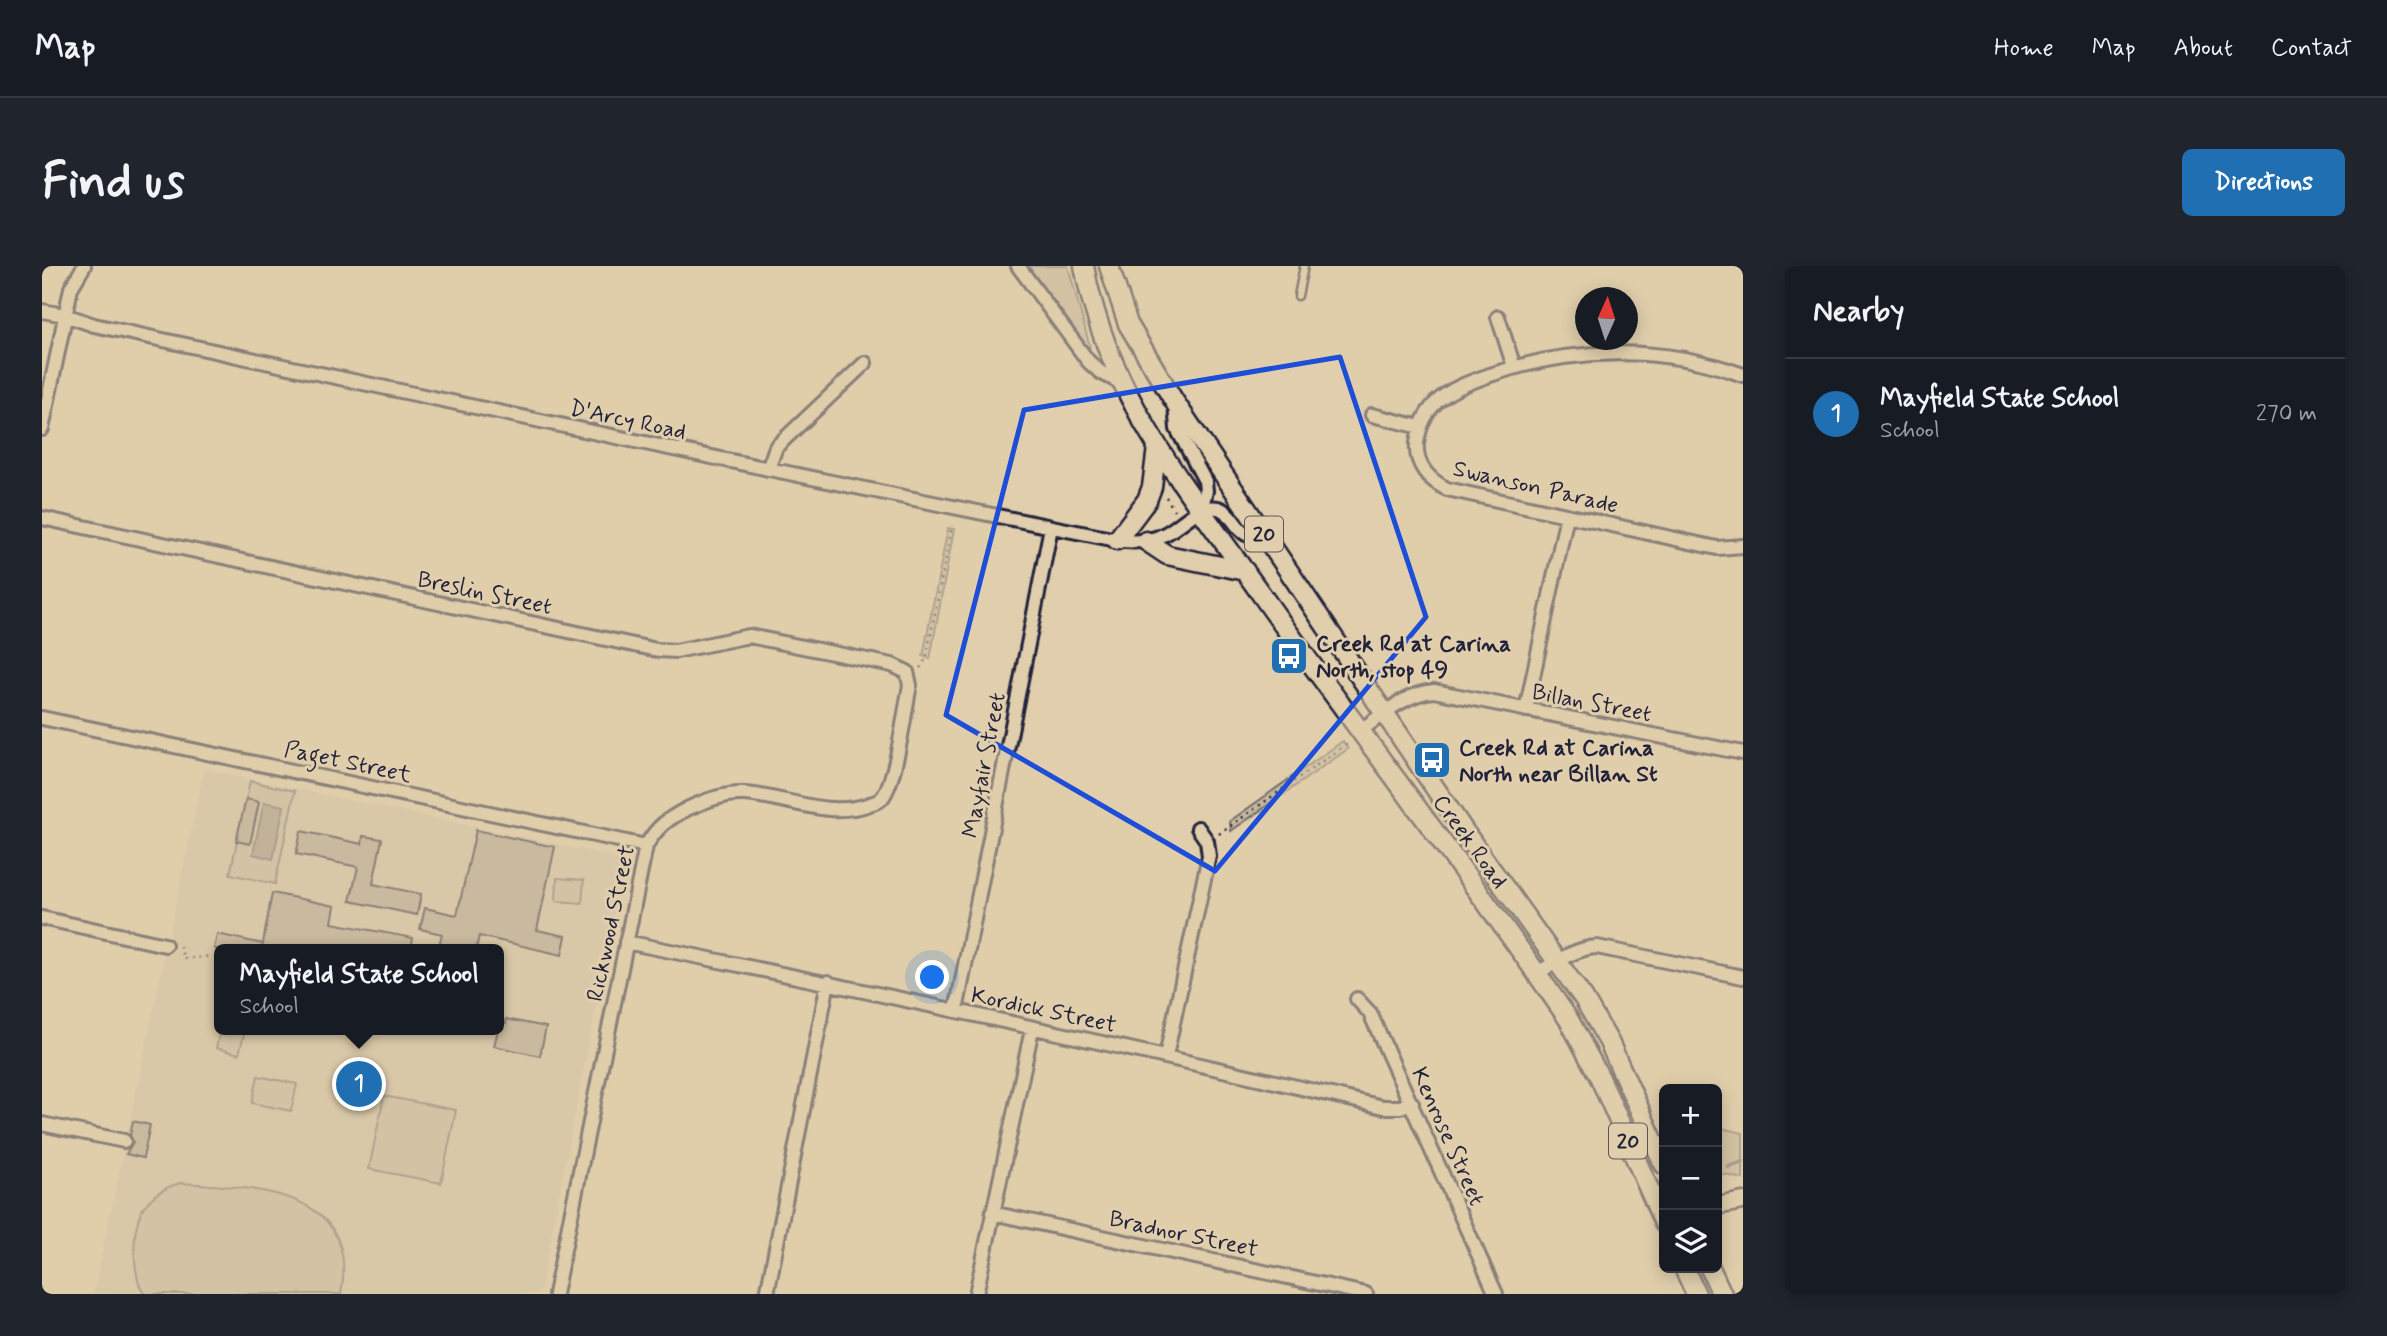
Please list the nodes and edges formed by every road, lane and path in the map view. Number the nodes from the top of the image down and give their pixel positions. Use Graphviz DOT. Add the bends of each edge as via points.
graph roads {
  1 [pos="84,266"];
  2 [pos="1018,266"];
  3 [pos="1084,266"];
  4 [pos="1109,266"];
  5 [pos="1304,266"];
  6 [pos="1297,296"];
  7 [pos="42,311"];
  8 [pos="65,315"];
  9 [pos="1498,317"];
  10 [pos="865,363"];
  11 [pos="1514,367"];
  12 [pos="1743,375"];
  13 [pos="1121,383"];
  14 [pos="1174,401"];
  15 [pos="1372,415"];
  16 [pos="1420,427"];
  17 [pos="42,429"];
  18 [pos="1157,447"];
  19 [pos="768,470"];
  20 [pos="1201,510"];
  21 [pos="1567,515"];
  22 [pos="42,518"];
  23 [pos="952,525"];
  24 [pos="1051,527"];
  25 [pos="1268,539"];
  26 [pos="1117,541"];
  27 [pos="1146,541"];
  28 [pos="1743,547"];
  29 [pos="1245,571"];
  30 [pos="909,685"];
  31 [pos="1526,710"];
  32 [pos="1384,714"];
  33 [pos="42,718"];
  34 [pos="1360,731"];
  35 [pos="1743,753"];
  36 [pos="1198,828"];
  37 [pos="1207,841"];
  38 [pos="646,846"];
  39 [pos="42,918"];
  40 [pos="626,942"];
  41 [pos="165,945"];
  42 [pos="180,946"];
  43 [pos="212,956"];
  44 [pos="1557,962"];
  45 [pos="1536,974"];
  46 [pos="1743,978"];
  47 [pos="828,982"];
  48 [pos="1357,999"];
  49 [pos="956,1012"];
  50 [pos="1032,1029"];
  51 [pos="1166,1056"];
  52 [pos="1412,1103"];
  53 [pos="42,1124"];
  54 [pos="124,1141"];
  55 [pos="1659,1153"];
  56 [pos="1743,1200"];
  57 [pos="1722,1205"];
  58 [pos="1659,1212"];
  59 [pos="992,1213"];
  60 [pos="1686,1273"];
  61 [pos="1712,1273"];
  62 [pos="555,1294"];
  63 [pos="767,1294"];
  64 [pos="976,1294"];
  65 [pos="1366,1294"];
  66 [pos="1496,1294"];
  67 [pos="1696,1294"];
  68 [pos="1722,1294"];
  1 -- 8 [label="street" via="71,288"];
  2 -- 13 [label="street, Creek Road" via="1088,361"];
  3 -- 13 [label="main road, Creek Road / 20" via="1101,332"];
  4 -- 14 [label="main road, Creek Road / 20" via="1128,324"];
  5 -- 6 [label="lane"];
  7 -- 8 [label="street, D'Arcy Road"];
  8 -- 17 [label="street"];
  8 -- 19 [label="street, D'Arcy Road" via="94,325"];
  9 -- 11 [label="street"];
  10 -- 19 [label="street" via="776,447"];
  11 -- 12 [label="street" via="1552,358 1619,353 1658,356"];
  11 -- 16 [label="street" via="1461,384 1442,396"];
  13 -- 18 [label="main road, Creek Road / 20"];
  14 -- 20 [label="street, Creek Road" via="1177,429 1205,481"];
  14 -- 25 [label="main road, Creek Road / 20"];
  15 -- 16 [label="street"];
  16 -- 21 [label="street, Swanson Parade" via="1420,467 1433,482"];
  18 -- 20 [label="main road, Creek Road / 20"];
  18 -- 26 [label="main road" via="1147,500"];
  19 -- 24 [label="street, D'Arcy Road"];
  20 -- 25 [label="street" via="1219,509 1245,534"];
  20 -- 27 [label="street, D'Arcy Road" via="1168,533"];
  20 -- 29 [label="main road, Creek Road / 20"];
  21 -- 28 [label="street, Swanson Parade" via="1717,548"];
  21 -- 31 [label="street"];
  22 -- 30 [label="street, Breslin Street" via="657,650 749,636 892,665 906,672"];
  23 -- 30 [label="path" via="926,659"];
  24 -- 26 [label="street, D'Arcy Road"];
  24 -- 49 [label="street, Mayfair Street"];
  25 -- 32 [label="main road, Creek Road / 20"];
  26 -- 27 [label="street, D'Arcy Road"];
  27 -- 29 [label="main road" via="1167,555"];
  29 -- 34 [label="main road, Creek Road / 20"];
  30 -- 38 [label="street, Rickwood Street" via="890,786 880,800 857,808 827,809 725,794 660,824"];
  31 -- 32 [label="street, Billan Street" via="1434,691 1411,697"];
  31 -- 35 [label="street, Billan Street"];
  32 -- 34 [label="street, Billan Street"];
  32 -- 44 [label="main road, Creek Road / 20"];
  33 -- 38 [label="street, Paget Street"];
  34 -- 37 [label="path" via="1348,744"];
  34 -- 45 [label="main road, Creek Road / 20"];
  36 -- 37 [label="street"];
  37 -- 51 [label="street" via="1209,856"];
  38 -- 40 [label="street, Rickwood Street"];
  39 -- 41 [label="street"];
  40 -- 47 [label="street, Kordick Street"];
  40 -- 62 [label="street, Rickwood Street"];
  42 -- 43 [label="path" via="184,959"];
  44 -- 45 [label="street"];
  44 -- 46 [label="street" via="1597,947"];
  44 -- 55 [label="main road, Creek Road / 20" via="1609,1042"];
  45 -- 58 [label="main road, Creek Road / 20" via="1591,1059"];
  47 -- 49 [label="street, Kordick Street"];
  47 -- 63 [label="street"];
  48 -- 52 [label="street, Kenrose Street" via="1370,1013"];
  49 -- 50 [label="street, Kordick Street"];
  50 -- 51 [label="street, Kordick Street"];
  50 -- 59 [label="street"];
  51 -- 52 [label="street, Kordick Street" via="1383,1107"];
  52 -- 66 [label="street, Kenrose Street"];
  53 -- 54 [label="street"];
  56 -- 57 [label="street"];
  59 -- 64 [label="street"];
  59 -- 65 [label="street, Bradnor Street"];
  60 -- 67 [label="main road"];
  61 -- 68 [label="main road"];
}
